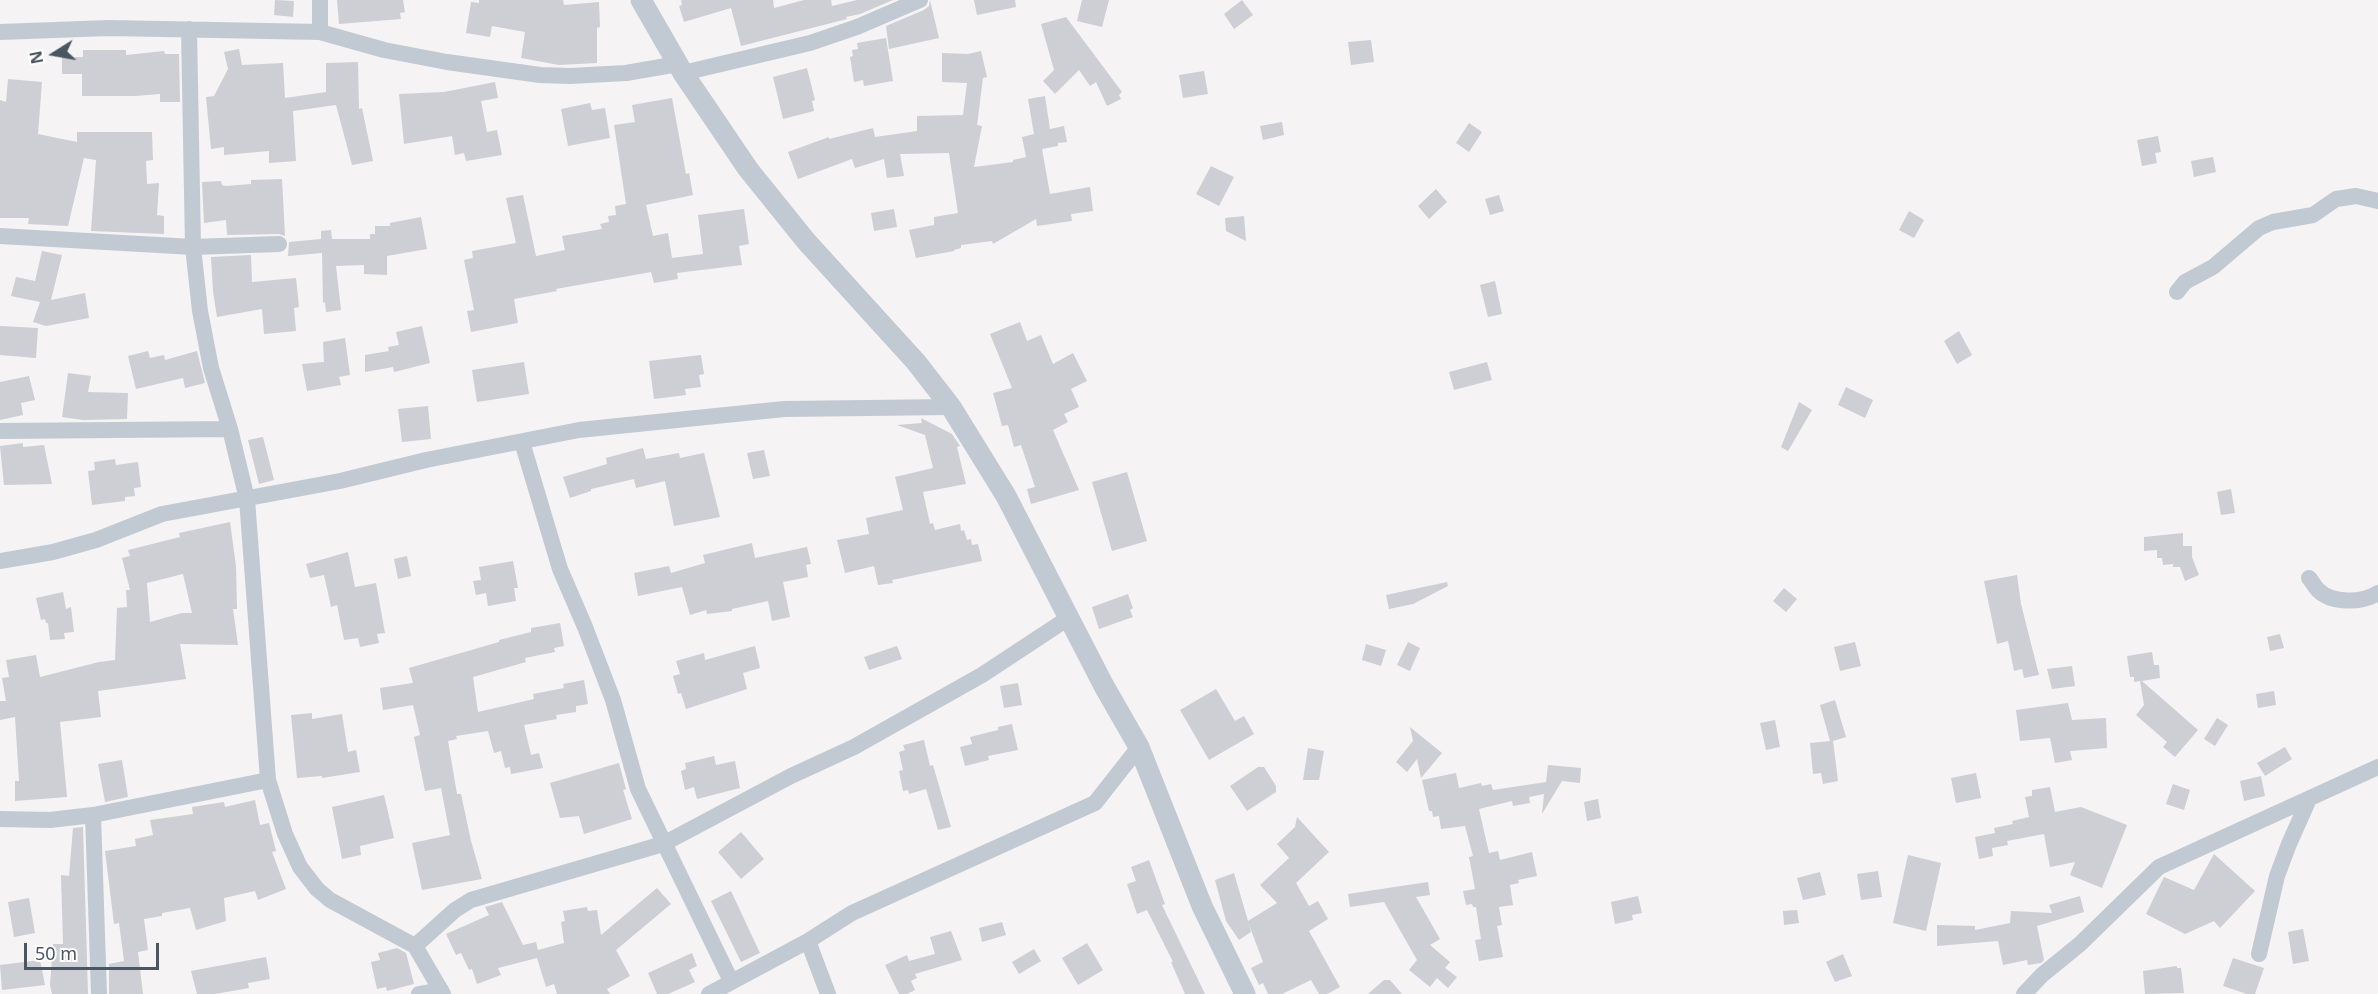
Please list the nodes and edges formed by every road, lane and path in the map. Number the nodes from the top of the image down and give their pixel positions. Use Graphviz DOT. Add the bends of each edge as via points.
graph roads {
  1 [pos="320,0"];
  2 [pos="641,0"];
  3 [pos="920,0"];
  4 [pos="189,29"];
  5 [pos="0,32"];
  6 [pos="320,32"];
  7 [pos="681,68"];
  8 [pos="2378,201"];
  9 [pos="0,236"];
  10 [pos="279,244"];
  11 [pos="193,247"];
  12 [pos="2177,292"];
  13 [pos="951,407"];
  14 [pos="230,429"];
  15 [pos="0,432"];
  16 [pos="522,442"];
  17 [pos="247,499"];
  18 [pos="0,561"];
  19 [pos="2309,578"];
  20 [pos="2378,593"];
  21 [pos="1070,617"];
  22 [pos="1139,747"];
  23 [pos="2378,767"];
  24 [pos="268,780"];
  25 [pos="2309,799"];
  26 [pos="93,815"];
  27 [pos="0,819"];
  28 [pos="663,844"];
  29 [pos="808,941"];
  30 [pos="415,946"];
  31 [pos="2259,954"];
  32 [pos="731,981"];
  33 [pos="442,992"];
  34 [pos="99,994"];
  35 [pos="419,994"];
  36 [pos="709,994"];
  37 [pos="828,994"];
  38 [pos="1245,994"];
  39 [pos="2024,994"];
  1 -- 6 [label="street"];
  2 -- 7 [label="street"];
  3 -- 7 [label="street" via="810,43"];
  4 -- 5 [label="street"];
  4 -- 6 [label="street"];
  4 -- 11 [label="street"];
  6 -- 7 [label="street" via="394,52 540,75"];
  7 -- 13 [label="street" via="748,169"];
  8 -- 12 [label="street" via="2356,196 2336,199 2313,215 2266,225 2213,267 2185,282"];
  9 -- 11 [label="street"];
  10 -- 11 [label="street"];
  11 -- 14 [label="street" via="211,368"];
  13 -- 16 [label="street" via="784,409 579,430"];
  13 -- 21 [label="street" via="1006,496"];
  14 -- 15 [label="street"];
  14 -- 17 [label="street"];
  16 -- 17 [label="street"];
  16 -- 28 [label="street" via="560,569 613,700 638,789"];
  17 -- 18 [label="street" via="162,514 96,540"];
  17 -- 24 [label="street"];
  19 -- 20 [label="street" via="2329,597 2351,601"];
  21 -- 22 [label="street"];
  21 -- 28 [label="street" via="982,675 854,747"];
  22 -- 29 [label="street" via="1095,803 852,913"];
  22 -- 38 [label="street" via="1202,906"];
  23 -- 25 [label="street"];
  24 -- 26 [label="street"];
  24 -- 30 [label="street" via="285,834 300,867 317,889"];
  25 -- 31 [label="street" via="2277,876"];
  25 -- 39 [label="street" via="2159,867"];
  26 -- 27 [label="street" via="50,820"];
  26 -- 34 [label="street"];
  28 -- 30 [label="street" via="471,900"];
  28 -- 32 [label="street"];
  29 -- 32 [label="street"];
  29 -- 37 [label="street"];
  30 -- 33 [label="street"];
  32 -- 36 [label="street"];
  33 -- 35 [label="street"];
}
